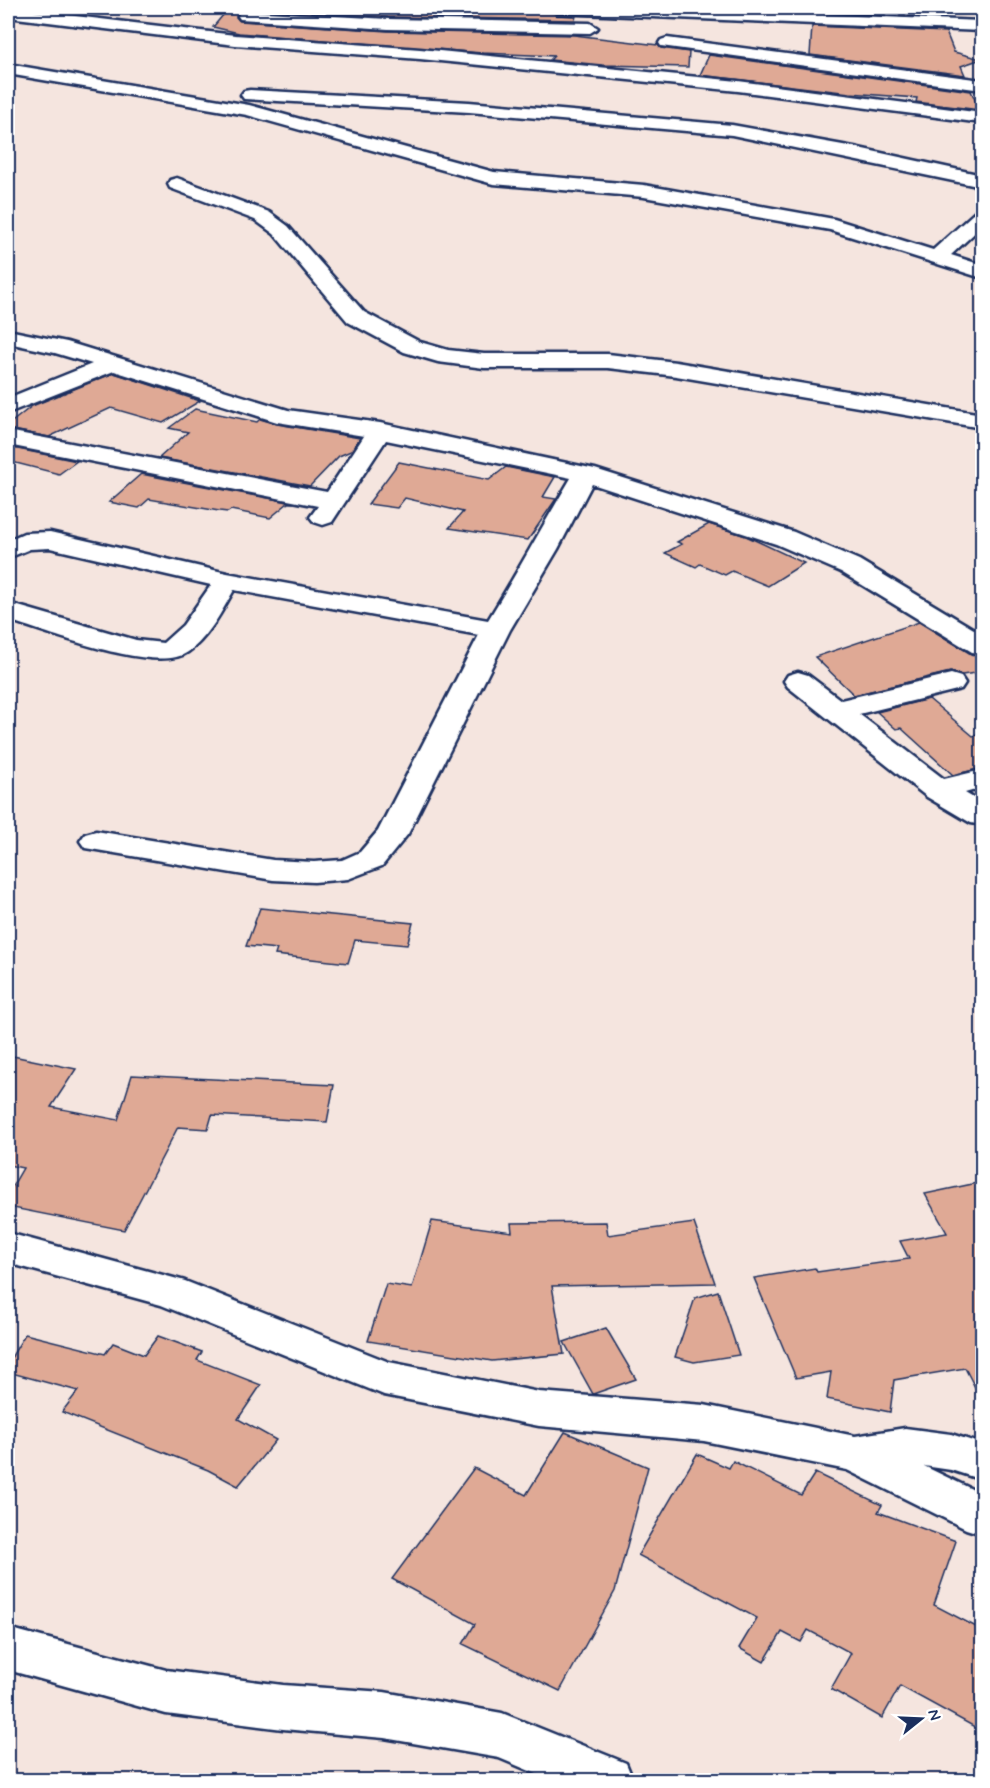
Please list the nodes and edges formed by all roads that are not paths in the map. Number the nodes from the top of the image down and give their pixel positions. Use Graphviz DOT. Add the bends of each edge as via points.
graph roads {
  1 [pos="557,8"];
  2 [pos="669,10"];
  3 [pos="247,11"];
  4 [pos="8,12"];
  5 [pos="982,26"];
  6 [pos="601,29"];
  7 [pos="235,40"];
  8 [pos="662,51"];
  9 [pos="8,69"];
  10 [pos="982,85"];
  11 [pos="127,88"];
  12 [pos="982,118"];
  13 [pos="982,181"];
  14 [pos="177,184"];
  15 [pos="982,216"];
  16 [pos="937,257"];
  17 [pos="982,272"];
  18 [pos="8,337"];
  19 [pos="113,364"];
  20 [pos="8,406"];
  21 [pos="982,421"];
  22 [pos="380,430"];
  23 [pos="8,438"];
  24 [pos="586,474"];
  25 [pos="8,550"];
  26 [pos="227,581"];
  27 [pos="8,611"];
  28 [pos="496,630"];
  29 [pos="982,646"];
  30 [pos="798,681"];
  31 [pos="951,683"];
  32 [pos="838,710"];
  33 [pos="982,779"];
  34 [pos="938,790"];
  35 [pos="982,816"];
  36 [pos="96,841"];
  37 [pos="8,1248"];
  38 [pos="855,1454"];
  39 [pos="982,1462"];
  40 [pos="982,1515"];
  41 [pos="8,1649"];
  42 [pos="608,1780"];
  1 -- 2 [label="street"];
  2 -- 5 [label="street"];
  2 -- 8 [label="street"];
  3 -- 6 [label="street" via="388,24"];
  3 -- 7 [label="street"];
  4 -- 7 [label="street"];
  7 -- 8 [label="street" via="420,54"];
  8 -- 10 [label="street"];
  8 -- 12 [label="street"];
  9 -- 11 [label="street"];
  11 -- 13 [label="street" via="469,107 732,130"];
  11 -- 16 [label="street" via="249,110 493,178 672,195 834,225"];
  14 -- 21 [label="street" via="262,216 281,230 356,317 412,347 484,362 609,361 676,369"];
  15 -- 16 [label="street"];
  16 -- 17 [label="street"];
  18 -- 19 [label="street" via="59,347"];
  19 -- 20 [label="street"];
  19 -- 22 [label="street" via="285,417"];
  22 -- 23 [label="street" via="328,509"];
  22 -- 24 [label="street"];
  24 -- 28 [label="street"];
  24 -- 29 [label="street" via="785,538 850,566"];
  25 -- 26 [label="street" via="24,541 50,540"];
  26 -- 27 [label="street" via="182,644 170,651 132,648"];
  26 -- 28 [label="street"];
  28 -- 36 [label="street" via="392,834 371,859 348,869 273,870"];
  30 -- 32 [label="street"];
  31 -- 32 [label="street"];
  32 -- 34 [label="street"];
  33 -- 34 [label="street"];
  34 -- 35 [label="street"];
  37 -- 38 [label="street" via="171,1293 384,1378 539,1409 704,1423"];
  38 -- 39 [label="street" via="905,1446 951,1452"];
  38 -- 40 [label="street"];
  41 -- 42 [label="street" via="166,1692 384,1715 502,1736"];
}
